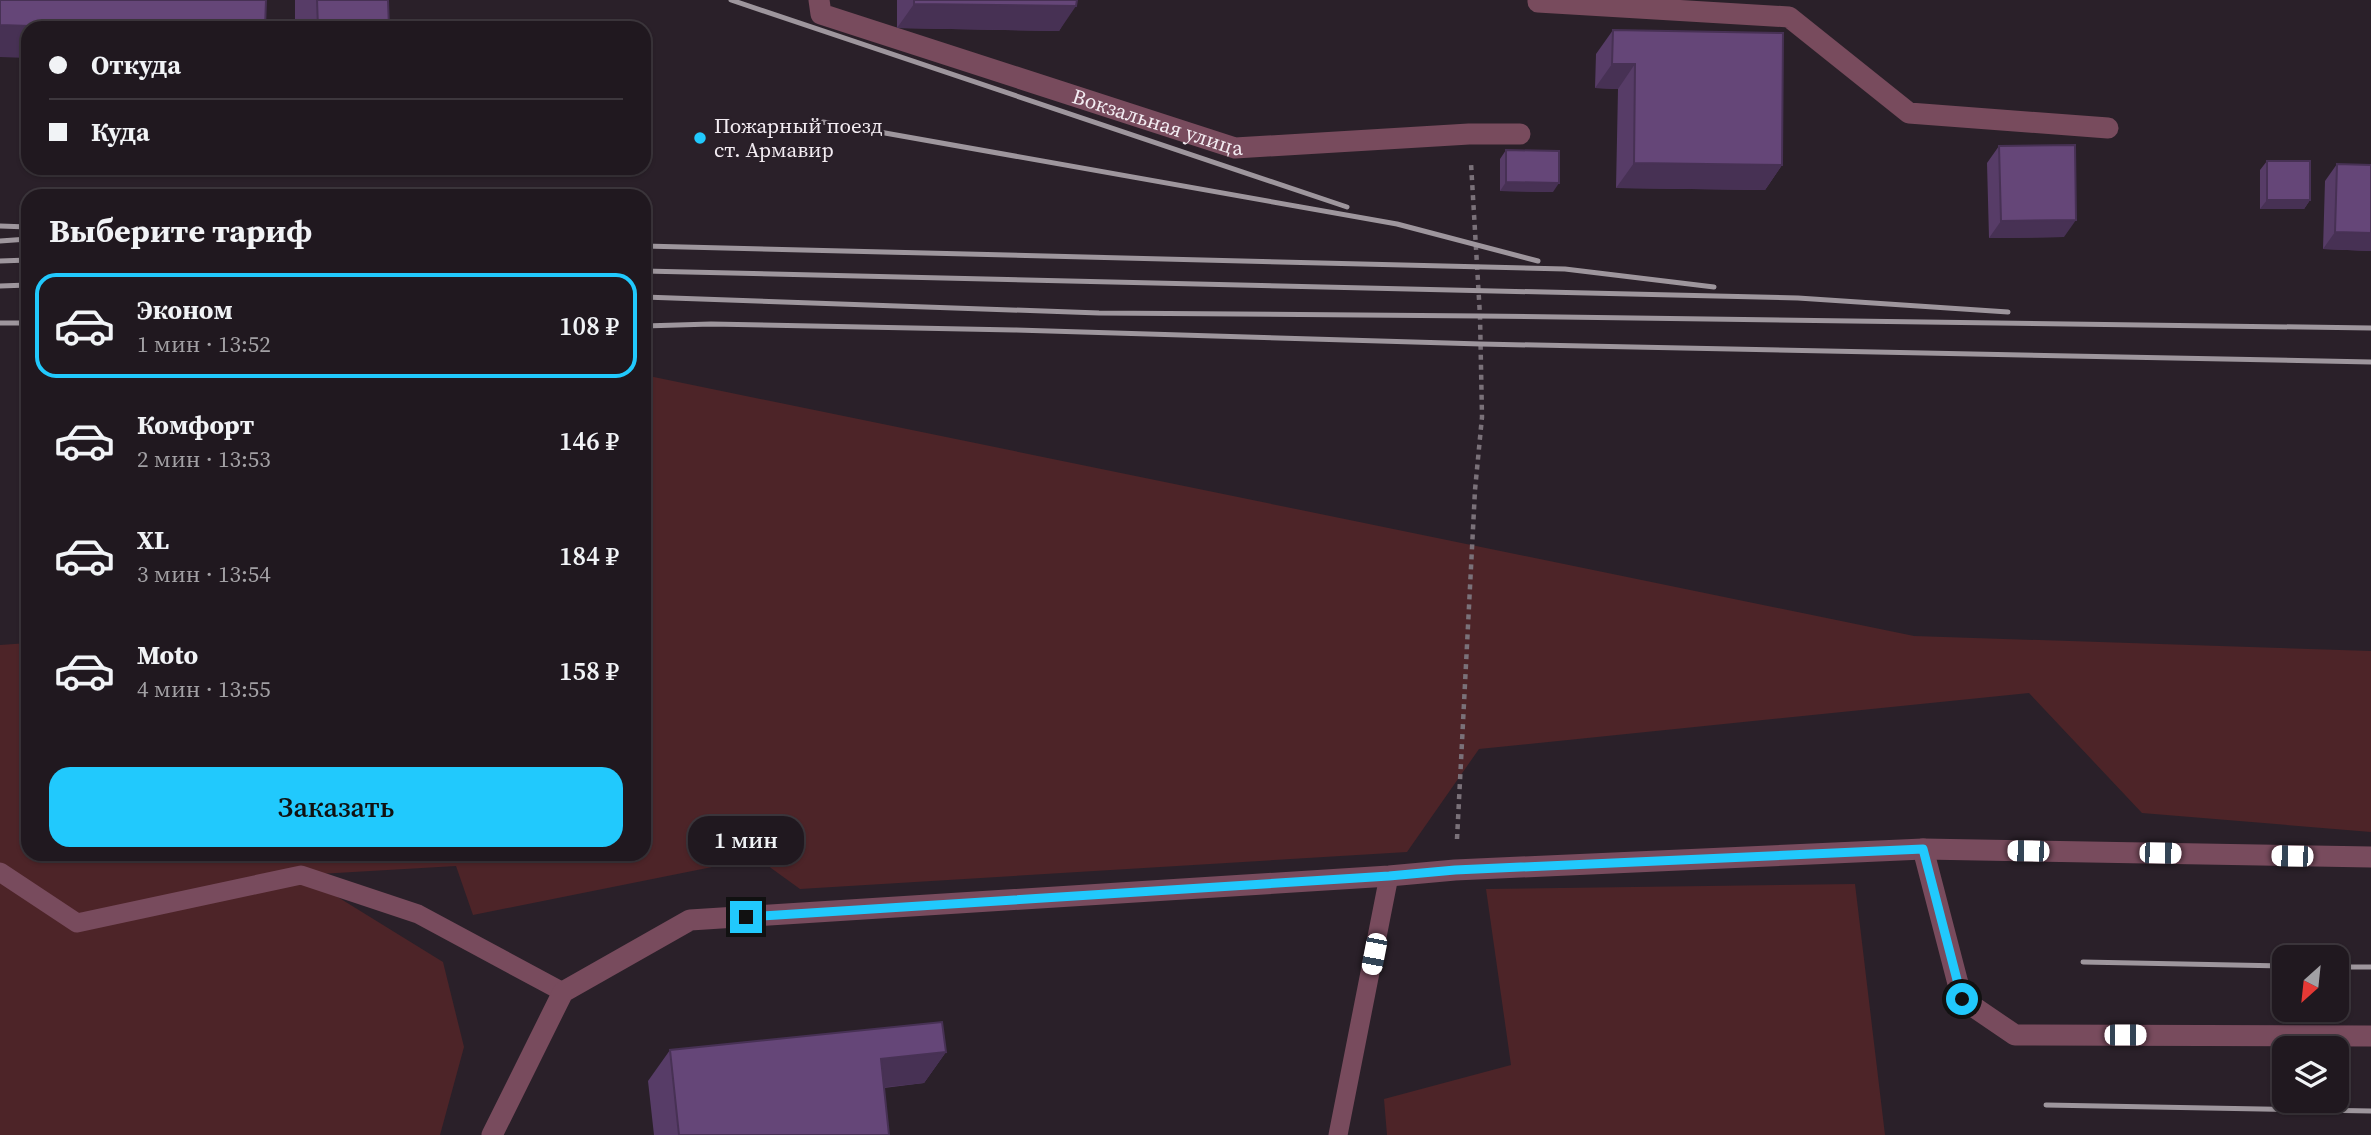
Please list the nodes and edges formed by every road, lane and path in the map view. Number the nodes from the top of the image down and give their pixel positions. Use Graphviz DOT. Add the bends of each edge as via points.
graph roads {
  1 [pos="819,0"];
  2 [pos="1538,1"];
  3 [pos="2108,128"];
  4 [pos="1469,134"];
  5 [pos="1520,134"];
  6 [pos="1923,849"];
  7 [pos="2371,857"];
  8 [pos="1455,870"];
  9 [pos="0,872"];
  10 [pos="1389,876"];
  11 [pos="563,992"];
  12 [pos="2371,1036"];
  13 [pos="492,1135"];
  14 [pos="1338,1135"];
  1 -- 4 [label="street, Вокзальная улица" via="821,14 1235,148"];
  2 -- 3 [label="street" via="1789,17 1909,113"];
  4 -- 5 [label="street, Вокзальная улица"];
  4 -- 8 [label="path" via="1482,417"];
  6 -- 7 [label="street"];
  6 -- 8 [label="street"];
  6 -- 12 [label="street" via="1962,999 2015,1035"];
  8 -- 10 [label="street"];
  9 -- 11 [label="lane" via="77,923 301,875 418,914"];
  10 -- 11 [label="street" via="690,920"];
  10 -- 14 [label="lane"];
  11 -- 13 [label="street"];
}
